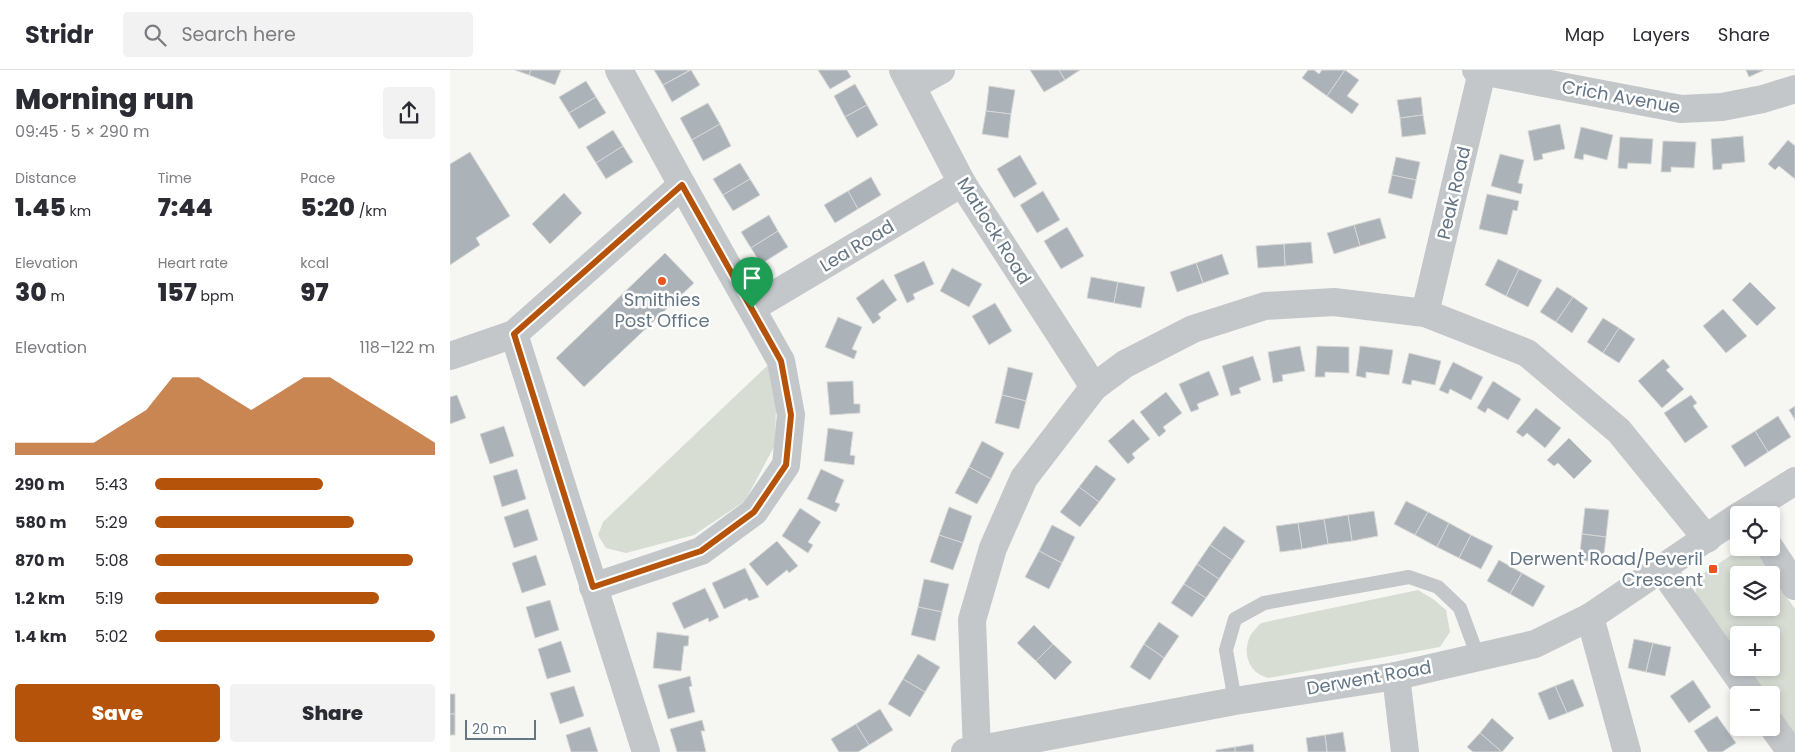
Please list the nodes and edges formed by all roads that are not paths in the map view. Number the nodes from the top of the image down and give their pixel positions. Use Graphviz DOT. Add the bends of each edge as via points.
graph roads {
  1 [pos="620,70"];
  2 [pos="942,70"];
  3 [pos="1479,71"];
  4 [pos="907,78"];
  5 [pos="1795,89"];
  6 [pos="962,183"];
  7 [pos="682,185"];
  8 [pos="752,308"];
  9 [pos="1425,313"];
  10 [pos="514,334"];
  11 [pos="450,356"];
  12 [pos="1094,387"];
  13 [pos="1795,481"];
  14 [pos="1756,506"];
  15 [pos="1730,523"];
  16 [pos="1707,539"];
  17 [pos="1775,556"];
  18 [pos="1661,568"];
  19 [pos="1795,586"];
  20 [pos="593,587"];
  21 [pos="1590,617"];
  22 [pos="1478,657"];
  23 [pos="1396,676"];
  24 [pos="1744,686"];
  25 [pos="1235,701"];
  26 [pos="1780,736"];
  27 [pos="973,751"];
  28 [pos="646,752"];
  29 [pos="1406,752"];
  30 [pos="1627,752"];
  31 [pos="1791,752"];
  1 -- 7 [label="street"];
  2 -- 4 [label="street"];
  3 -- 5 [label="street, Crich Avenue" via="1681,109 1763,100"];
  3 -- 9 [label="street, Peak Road"];
  4 -- 6 [label="street, Matlock Road"];
  6 -- 8 [label="street, Lea Road"];
  6 -- 12 [label="street, Matlock Road"];
  7 -- 8 [label="street"];
  7 -- 10 [label="street"];
  8 -- 20 [label="street" via="781,361 791,415 786,465 754,512 701,551"];
  9 -- 12 [label="street" via="1334,302 1264,306 1193,329 1125,364"];
  9 -- 16 [label="street" via="1527,353 1619,431"];
  10 -- 11 [label="street"];
  10 -- 20 [label="street"];
  12 -- 27 [label="street" via="1024,478 993,548 972,620"];
  13 -- 14 [label="street, Derwent Road"];
  15 -- 16 [label="street, Derwent Road"];
  16 -- 18 [label="street, Derwent Road"];
  17 -- 19 [label="street"];
  18 -- 21 [label="street, Derwent Road"];
  18 -- 24 [label="street"];
  20 -- 28 [label="street"];
  21 -- 22 [label="street, Derwent Road" via="1535,644"];
  21 -- 30 [label="street"];
  22 -- 23 [label="street, Derwent Road"];
  22 -- 25 [label="lane" via="1460,608 1438,587 1409,577 1264,603 1235,619 1226,650"];
  23 -- 25 [label="street, Derwent Road"];
  23 -- 29 [label="street"];
  25 -- 27 [label="street, Derwent Road"];
  26 -- 31 [label="street"];
}
